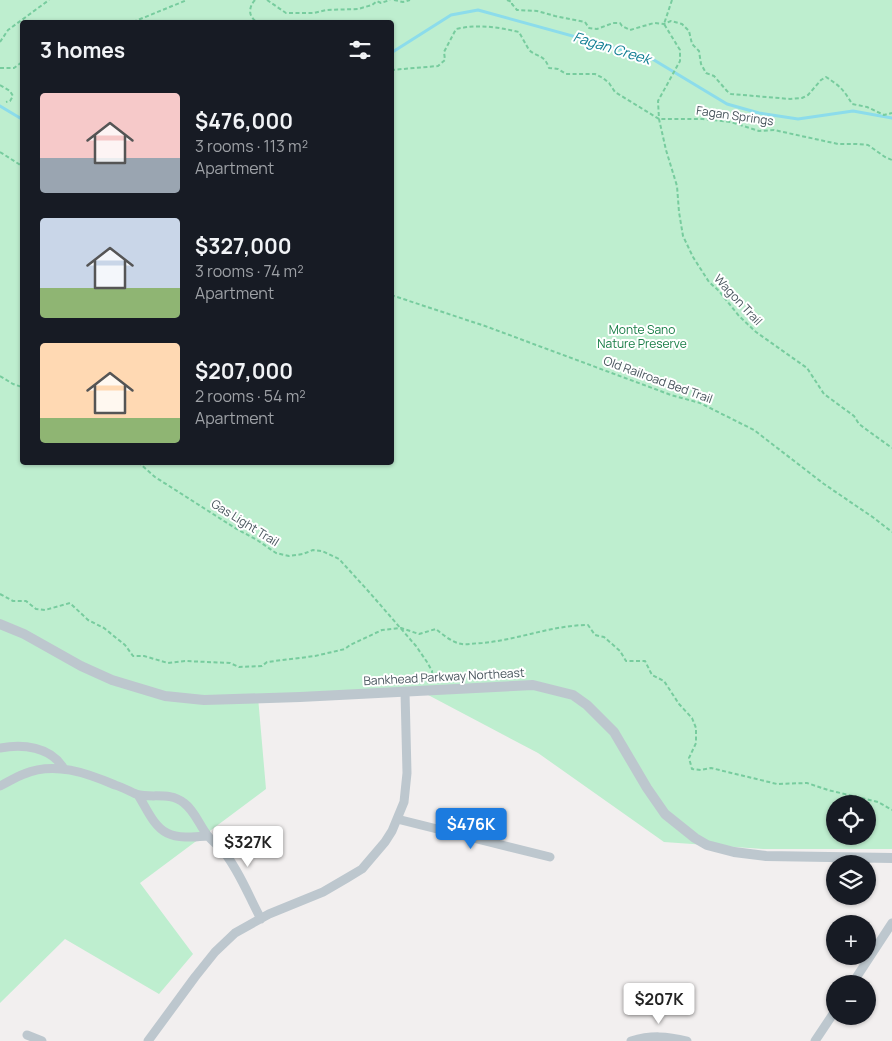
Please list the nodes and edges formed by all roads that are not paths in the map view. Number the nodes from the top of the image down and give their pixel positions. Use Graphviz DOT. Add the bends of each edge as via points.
graph roads {
  1 [pos="0,624"];
  2 [pos="405,692"];
  3 [pos="0,748"];
  4 [pos="64,769"];
  5 [pos="0,786"];
  6 [pos="138,794"];
  7 [pos="397,819"];
  8 [pos="208,836"];
  9 [pos="550,857"];
  10 [pos="892,858"];
  11 [pos="260,919"];
  12 [pos="892,923"];
  13 [pos="858,975"];
  14 [pos="826,1024"];
  15 [pos="27,1035"];
  16 [pos="42,1041"];
  17 [pos="148,1041"];
  18 [pos="631,1041"];
  19 [pos="687,1041"];
  20 [pos="815,1041"];
  1 -- 2 [label="street, Bankhead Parkway Northeast" via="112,680 165,696 204,700"];
  2 -- 7 [label="street" via="406,774 404,802"];
  2 -- 10 [label="street, Bankhead Parkway Northeast" via="533,685 573,695 614,732 665,814 707,845 766,856"];
  3 -- 4 [label="street" via="34,747 54,758"];
  4 -- 5 [label="street" via="25,773"];
  4 -- 6 [label="street"];
  6 -- 8 [label="street" via="171,796 183,802"];
  6 -- 8 [label="street" via="157,824 168,833"];
  7 -- 9 [label="street"];
  7 -- 11 [label="street" via="385,842 362,869 323,892"];
  8 -- 11 [label="street" via="236,870"];
  11 -- 17 [label="street" via="235,934 215,952"];
  12 -- 13 [label="street"];
  14 -- 20 [label="street"];
  15 -- 16 [label="street"];
  18 -- 19 [label="street" via="671,1037"];
}
